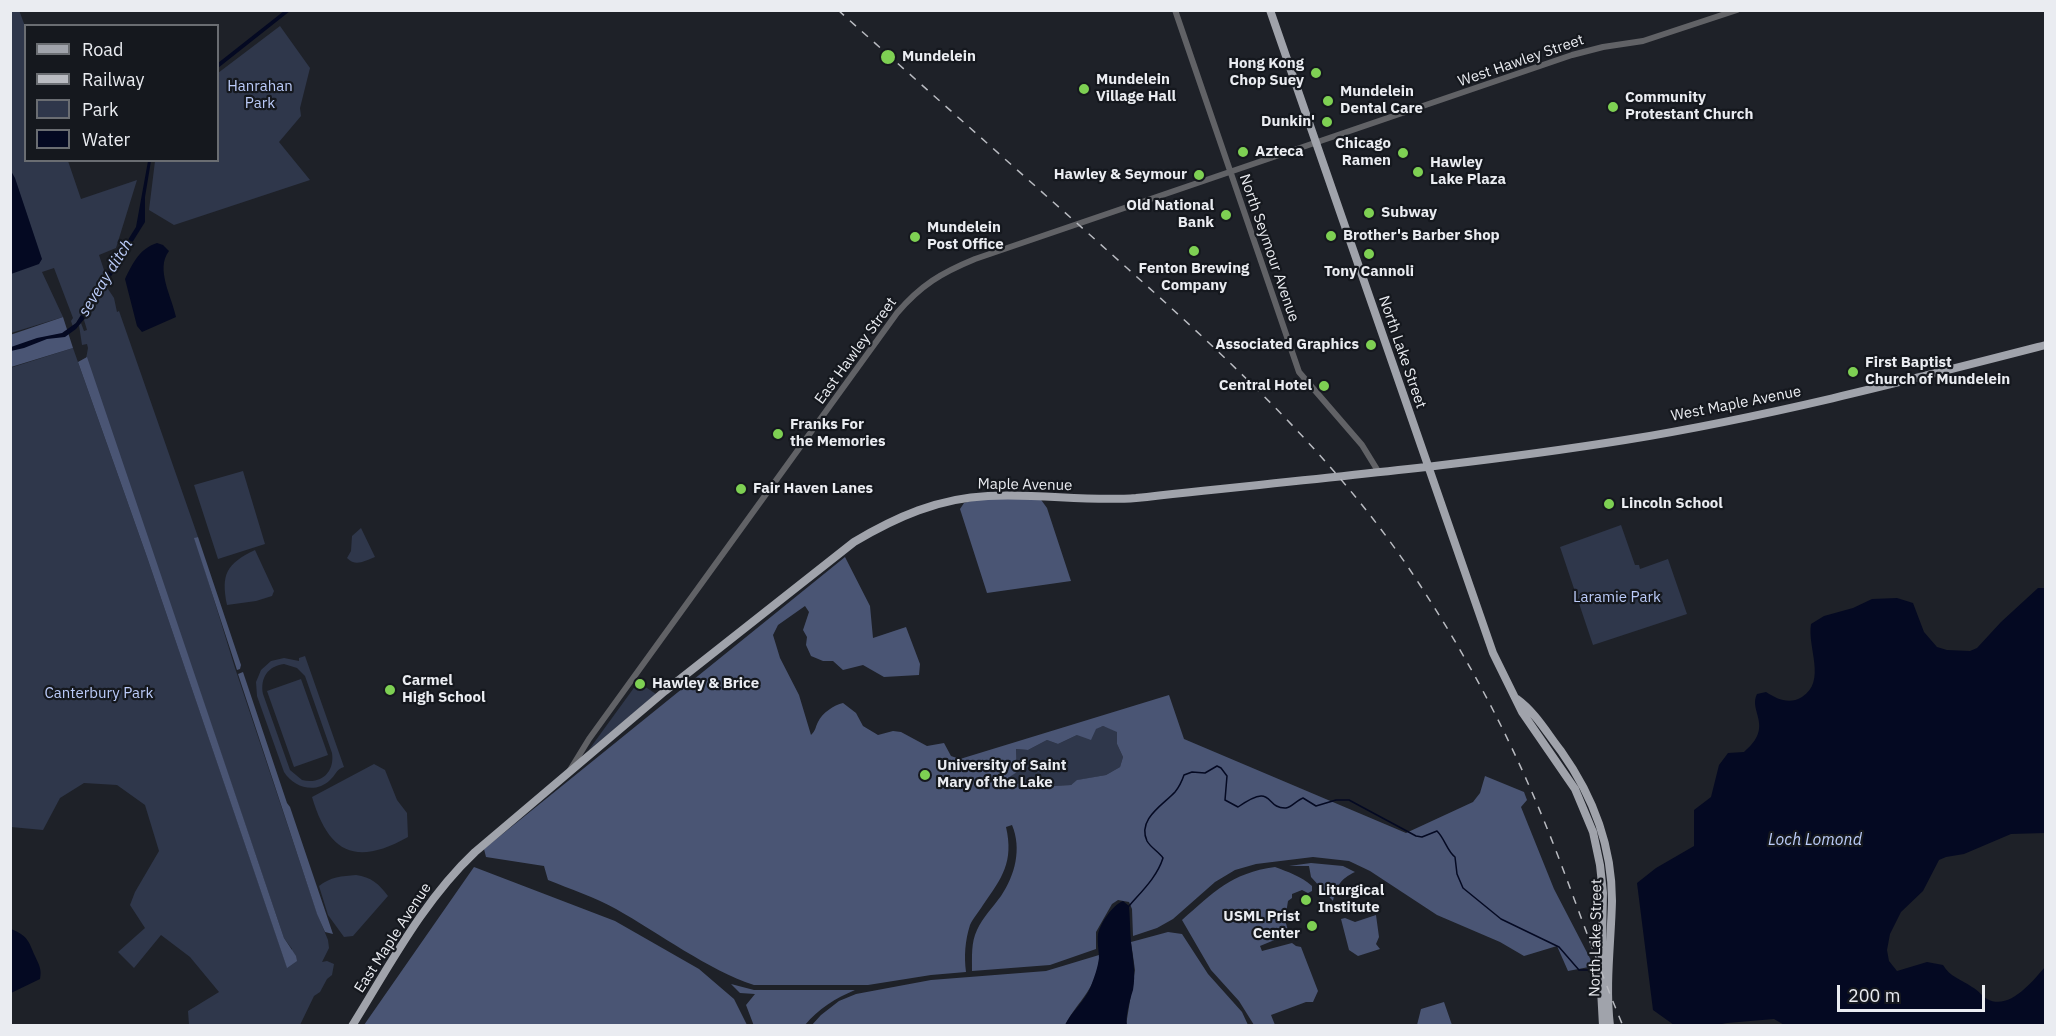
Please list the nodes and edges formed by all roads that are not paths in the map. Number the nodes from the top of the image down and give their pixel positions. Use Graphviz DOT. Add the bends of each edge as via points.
graph roads {
  1 [pos="1175,10"];
  2 [pos="1270,10"];
  3 [pos="1737,10"];
  4 [pos="1315,144"];
  5 [pos="1231,173"];
  6 [pos="2046,345"];
  7 [pos="1428,466"];
  8 [pos="1378,471"];
  9 [pos="1517,699"];
  10 [pos="568,773"];
  11 [pos="352,1026"];
  12 [pos="1603,1026"];
  13 [pos="1610,1026"];
  1 -- 5 [label="street, North Seymour Avenue"];
  2 -- 4 [label="main road, North Lake Street"];
  3 -- 4 [label="street, West Hawley Street" via="1643,41 1572,55"];
  4 -- 5 [label="street, East Hawley Street"];
  4 -- 7 [label="main road, North Lake Street"];
  5 -- 8 [label="street, North Seymour Avenue" via="1299,372 1351,431"];
  5 -- 10 [label="street, East Hawley Street" via="966,262 916,292"];
  6 -- 7 [label="main road, West Maple Avenue" via="1720,423"];
  7 -- 8 [label="main road, Maple Avenue"];
  7 -- 9 [label="main road, North Lake Street" via="1499,669"];
  8 -- 10 [label="main road, Maple Avenue" via="1122,499 987,496 920,509 854,542"];
  9 -- 12 [label="main road, North Lake Street" via="1570,781 1593,832 1604,893"];
  9 -- 13 [label="main road, North Lake Street" via="1528,706 1574,770 1602,828 1611,883"];
  10 -- 11 [label="main road, East Maple Avenue" via="475,852 439,889"];
}
